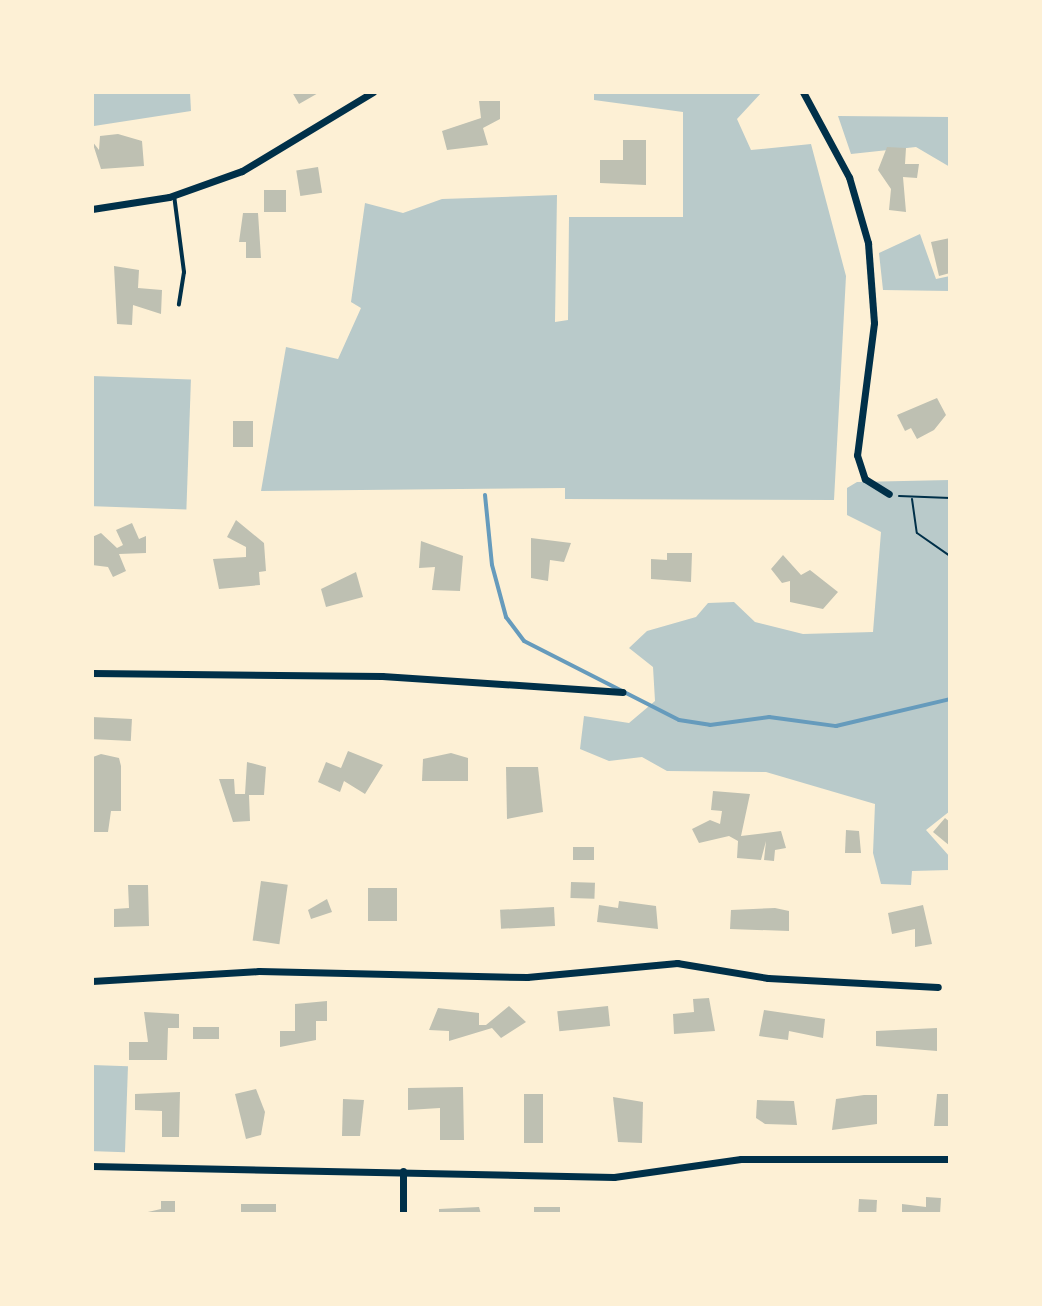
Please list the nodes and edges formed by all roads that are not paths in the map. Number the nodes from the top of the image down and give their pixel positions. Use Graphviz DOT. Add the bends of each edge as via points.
graph roads {
  1 [pos="373,92"];
  2 [pos="803,92"];
  3 [pos="174,195"];
  4 [pos="92,209"];
  5 [pos="179,305"];
  6 [pos="889,494"];
  7 [pos="92,673"];
  8 [pos="622,692"];
  9 [pos="92,981"];
  10 [pos="938,987"];
  11 [pos="950,1159"];
  12 [pos="92,1166"];
  13 [pos="403,1171"];
  14 [pos="403,1214"];
  1 -- 3 [label="street" via="242,171"];
  2 -- 6 [label="street" via="849,177 868,243 874,323 857,455 865,479"];
  3 -- 4 [label="street"];
  3 -- 5 [label="lane" via="184,272"];
  7 -- 8 [label="street" via="382,676"];
  9 -- 10 [label="street" via="259,971 527,977 677,963 783,980"];
  11 -- 13 [label="street" via="741,1159 614,1177"];
  12 -- 13 [label="street"];
  13 -- 14 [label="street"];
}
